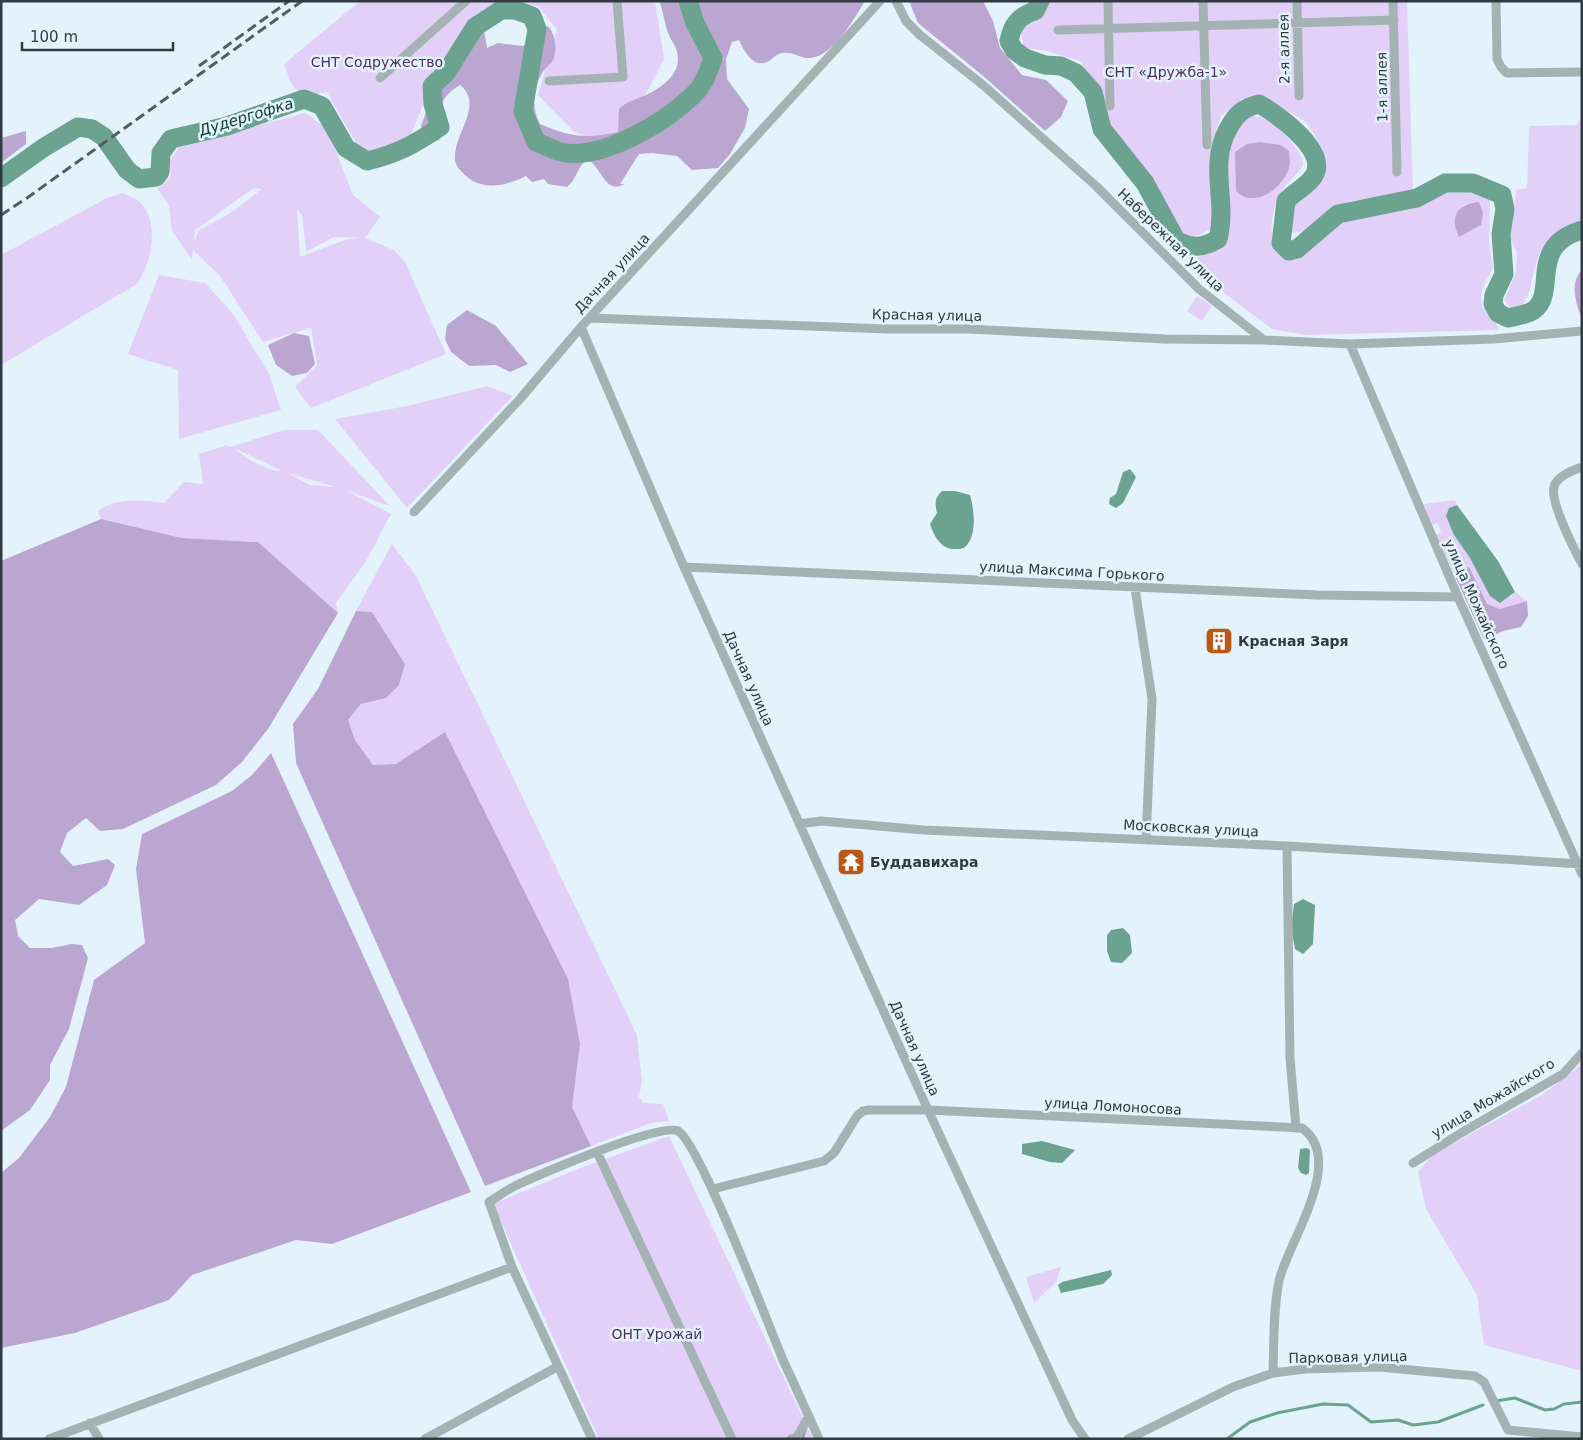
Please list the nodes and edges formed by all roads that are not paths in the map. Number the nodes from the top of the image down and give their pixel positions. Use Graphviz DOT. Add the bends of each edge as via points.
graph roads {
  1 [pos="466,1"];
  2 [pos="617,1"];
  3 [pos="880,1"];
  4 [pos="896,1"];
  5 [pos="1108,1"];
  6 [pos="1203,1"];
  7 [pos="1297,1"];
  8 [pos="1393,1"];
  9 [pos="1496,1"];
  10 [pos="1394,20"];
  11 [pos="1298,22"];
  12 [pos="1204,26"];
  13 [pos="1058,30"];
  14 [pos="1109,30"];
  15 [pos="1582,72"];
  16 [pos="380,78"];
  17 [pos="549,81"];
  18 [pos="1299,96"];
  19 [pos="1110,106"];
  20 [pos="1208,145"];
  21 [pos="1397,172"];
  22 [pos="590,318"];
  23 [pos="581,327"];
  24 [pos="1582,331"];
  25 [pos="1264,340"];
  26 [pos="1350,344"];
  27 [pos="1582,467"];
  28 [pos="414,512"];
  29 [pos="1582,564"];
  30 [pos="684,567"];
  31 [pos="1135,588"];
  32 [pos="1458,597"];
  33 [pos="799,824"];
  34 [pos="1146,840"];
  35 [pos="1287,846"];
  36 [pos="1580,864"];
  37 [pos="1582,874"];
  38 [pos="1582,1053"];
  39 [pos="928,1110"];
  40 [pos="1296,1128"];
  41 [pos="598,1152"];
  42 [pos="1413,1163"];
  43 [pos="713,1189"];
  44 [pos="512,1267"];
  45 [pos="557,1367"];
  46 [pos="1273,1373"];
  47 [pos="809,1416"];
  48 [pos="90,1423"];
  49 [pos="1508,1434"];
  50 [pos="1582,1437"];
  51 [pos="48,1439"];
  52 [pos="99,1439"];
  53 [pos="425,1439"];
  54 [pos="592,1439"];
  55 [pos="732,1439"];
  56 [pos="791,1439"];
  57 [pos="820,1439"];
  58 [pos="1085,1439"];
  59 [pos="1128,1439"];
  1 -- 16 [label="street"];
  2 -- 17 [label="street" via="623,77"];
  3 -- 22 [label="street, Дачная улица"];
  4 -- 25 [label="street, Набережная улица" via="906,21 920,35 983,85 1096,186 1199,289"];
  5 -- 14 [label="street"];
  6 -- 12 [label="street"];
  7 -- 11 [label="street, 2-я аллея"];
  8 -- 10 [label="street, 1-я аллея"];
  9 -- 15 [label="street" via="1497,58 1507,73"];
  10 -- 11 [label="street"];
  10 -- 21 [label="street, 1-я аллея"];
  11 -- 12 [label="street"];
  11 -- 18 [label="street, 2-я аллея"];
  12 -- 14 [label="street"];
  12 -- 20 [label="street"];
  13 -- 14 [label="street"];
  14 -- 19 [label="street"];
  22 -- 23 [label="street, Дачная улица"];
  22 -- 25 [label="street, Красная улица"];
  23 -- 28 [label="street" via="520,400"];
  23 -- 30 [label="street, Дачная улица"];
  24 -- 26 [label="street" via="1494,339"];
  25 -- 26 [label="street"];
  26 -- 32 [label="street, улица Можайского"];
  27 -- 29 [label="street" via="1558,480 1554,487 1556,502"];
  30 -- 31 [label="street, улица Максима Горького"];
  30 -- 33 [label="street, Дачная улица"];
  31 -- 32 [label="street, улица Максима Горького"];
  31 -- 34 [label="street" via="1152,699"];
  32 -- 36 [label="street, улица Можайского"];
  33 -- 34 [label="street, Московская улица" via="821,821 924,830"];
  33 -- 39 [label="street, Дачная улица"];
  34 -- 35 [label="street, Московская улица"];
  35 -- 36 [label="street, Московская улица"];
  35 -- 40 [label="street" via="1290,1058"];
  36 -- 37 [label="street, улица Можайского"];
  38 -- 42 [label="street, улица Можайского" via="1563,1074"];
  39 -- 40 [label="street, улица Ломоносова"];
  39 -- 43 [label="street, улица Ломоносова" via="863,1111 834,1153 824,1161"];
  39 -- 58 [label="street, Дачная улица" via="1072,1420"];
  40 -- 46 [label="street" via="1312,1135 1318,1167 1311,1202 1280,1278 1276,1296"];
  41 -- 43 [label="street" via="670,1128 679,1131"];
  41 -- 44 [label="street" via="513,1186 489,1202"];
  41 -- 55 [label="street"];
  43 -- 47 [label="street"];
  44 -- 45 [label="street"];
  44 -- 48 [label="street"];
  45 -- 53 [label="street"];
  45 -- 54 [label="street"];
  46 -- 49 [label="street, Парковая улица" via="1379,1367 1475,1376 1484,1382"];
  46 -- 59 [label="street, Парковая улица" via="1234,1387"];
  47 -- 56 [label="street" via="797,1438"];
  47 -- 57 [label="street"];
  48 -- 51 [label="street"];
  48 -- 52 [label="street"];
  49 -- 50 [label="street, Парковая улица"];
}
